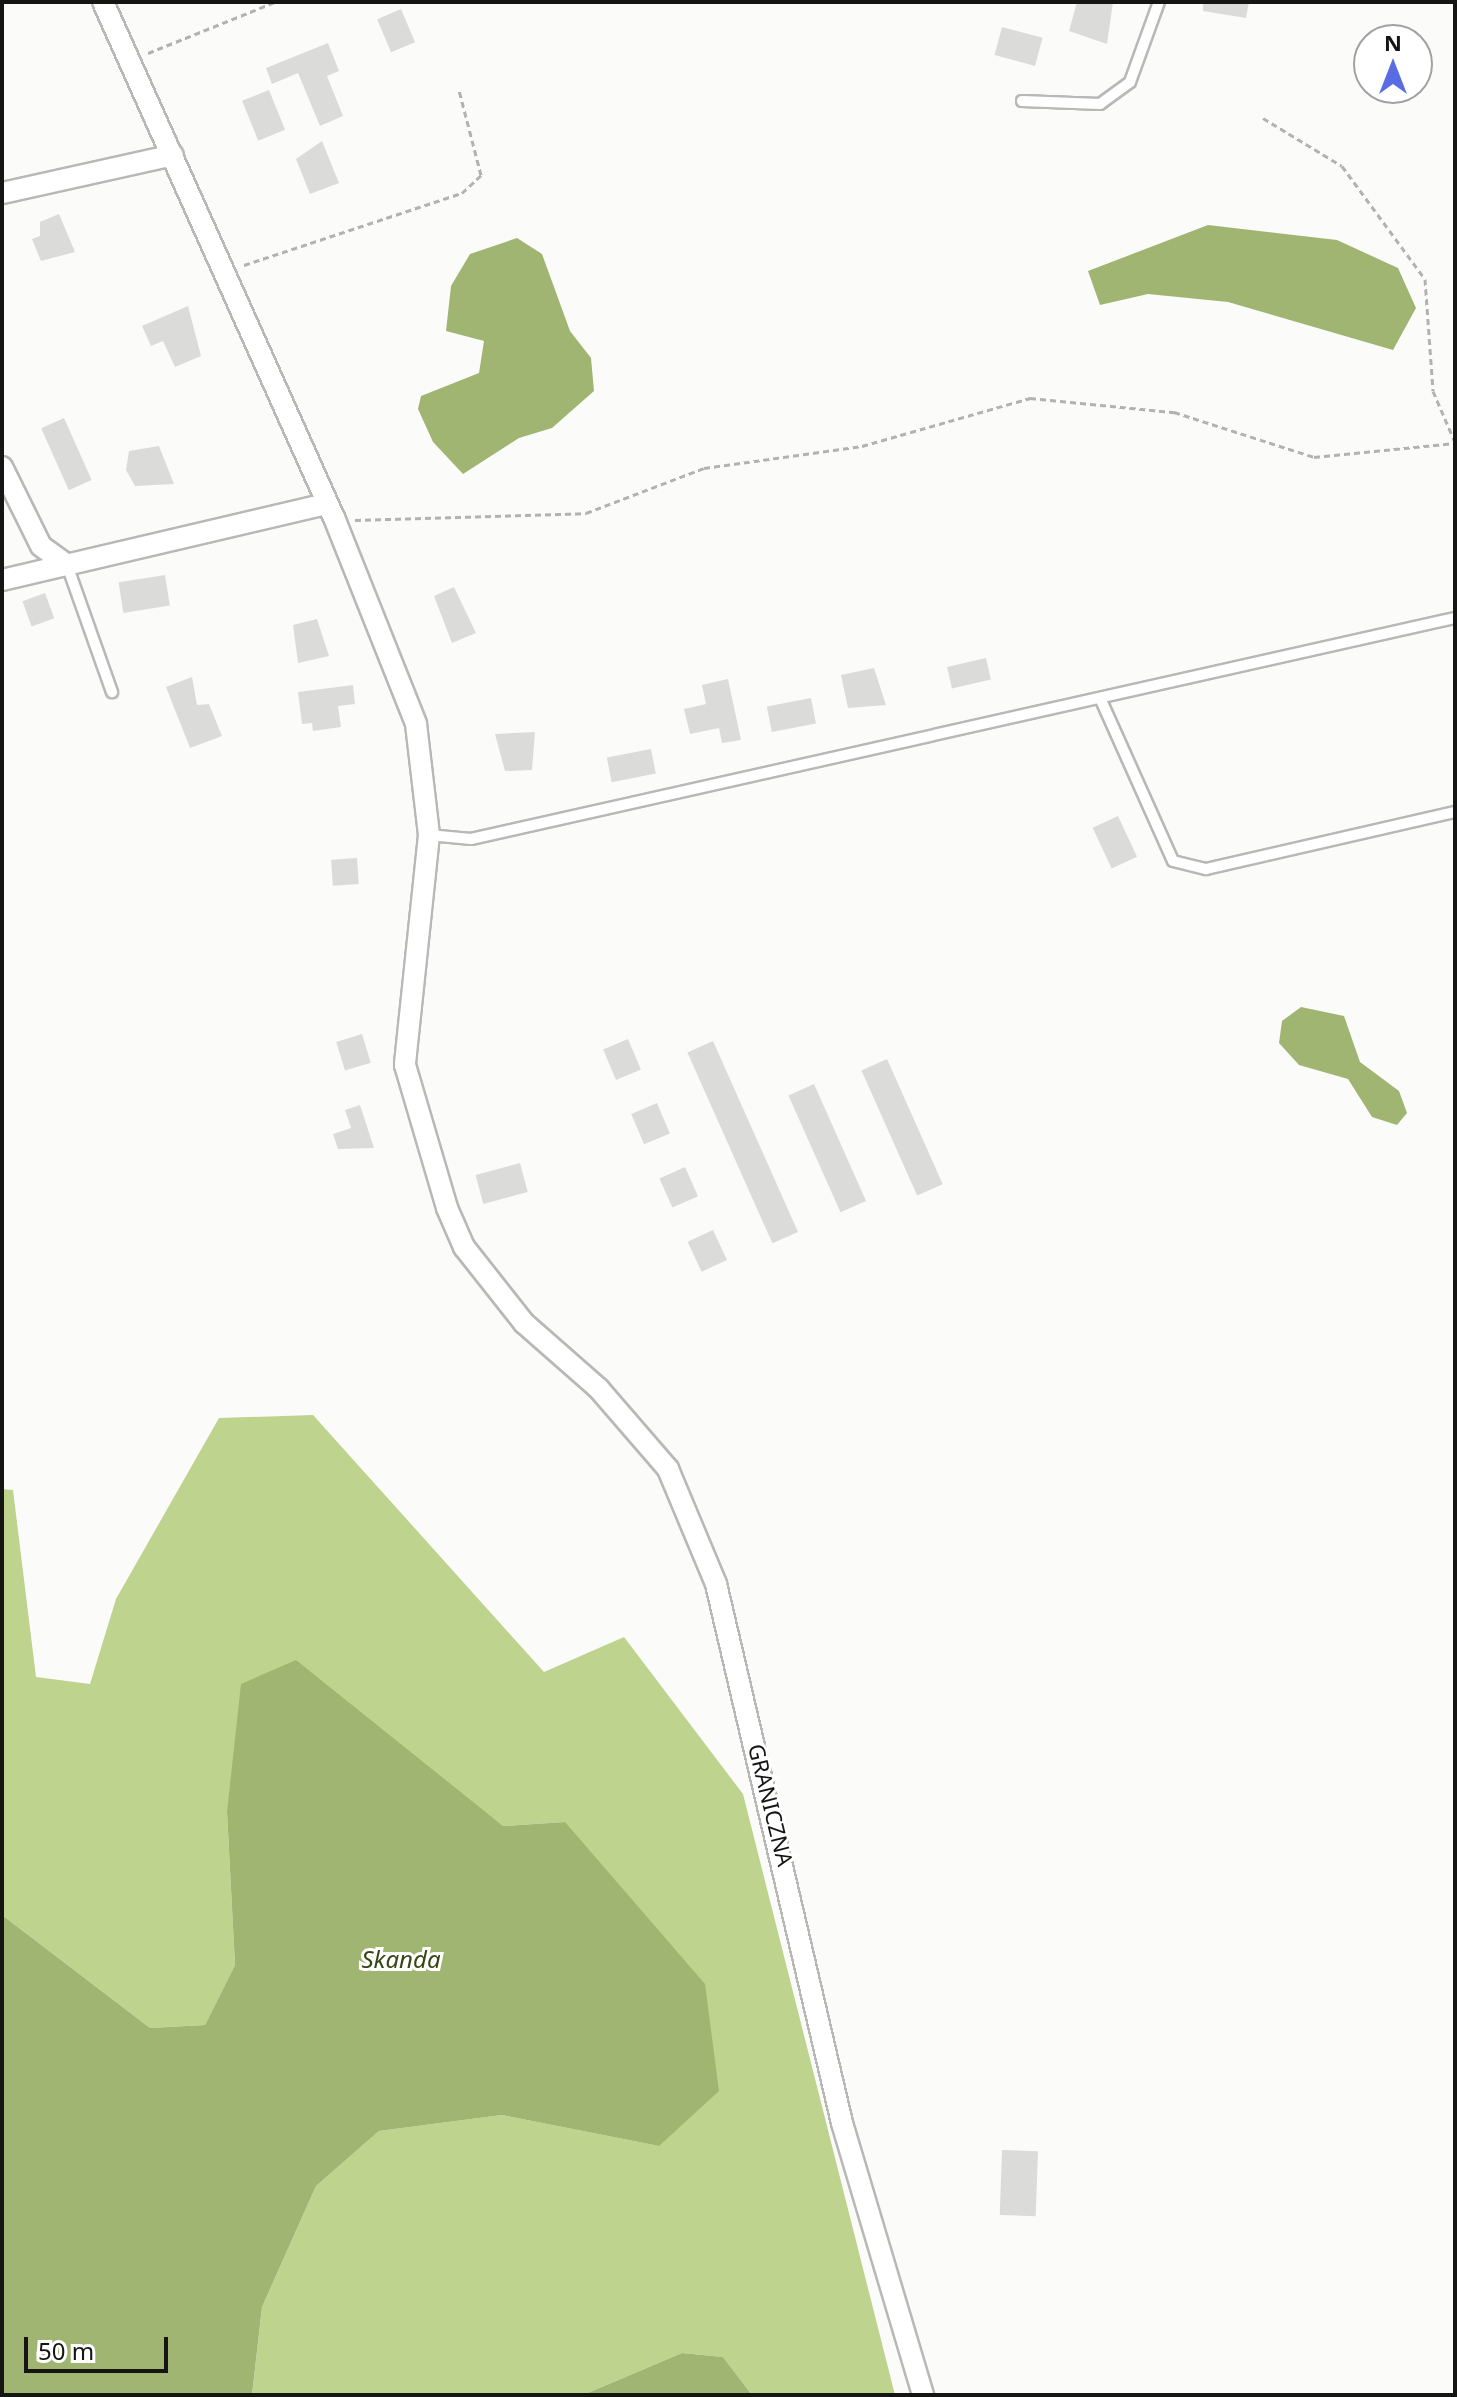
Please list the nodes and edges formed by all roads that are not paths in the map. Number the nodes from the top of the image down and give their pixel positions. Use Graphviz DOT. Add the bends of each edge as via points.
graph roads {
  1 [pos="103,2"];
  2 [pos="1159,2"];
  3 [pos="1022,101"];
  4 [pos="173,155"];
  5 [pos="2,193"];
  6 [pos="2,467"];
  7 [pos="331,512"];
  8 [pos="67,565"];
  9 [pos="2,580"];
  10 [pos="1455,618"];
  11 [pos="112,692"];
  12 [pos="1101,700"];
  13 [pos="1455,812"];
  14 [pos="429,835"];
  15 [pos="923,2395"];
  1 -- 4 [label="street, GRANICZNA"];
  2 -- 3 [label="lane" via="1130,82 1100,104"];
  4 -- 5 [label="street"];
  4 -- 7 [label="street, GRANICZNA"];
  6 -- 8 [label="street" via="41,546"];
  7 -- 8 [label="street"];
  7 -- 14 [label="street, GRANICZNA" via="416,724"];
  8 -- 9 [label="street"];
  8 -- 11 [label="lane"];
  10 -- 12 [label="lane"];
  12 -- 13 [label="lane" via="1173,861 1206,869"];
  12 -- 14 [label="lane" via="471,839"];
  14 -- 15 [label="street, GRANICZNA" via="405,1065 447,1208 464,1247 668,1469 716,1584 842,2123"];
}
